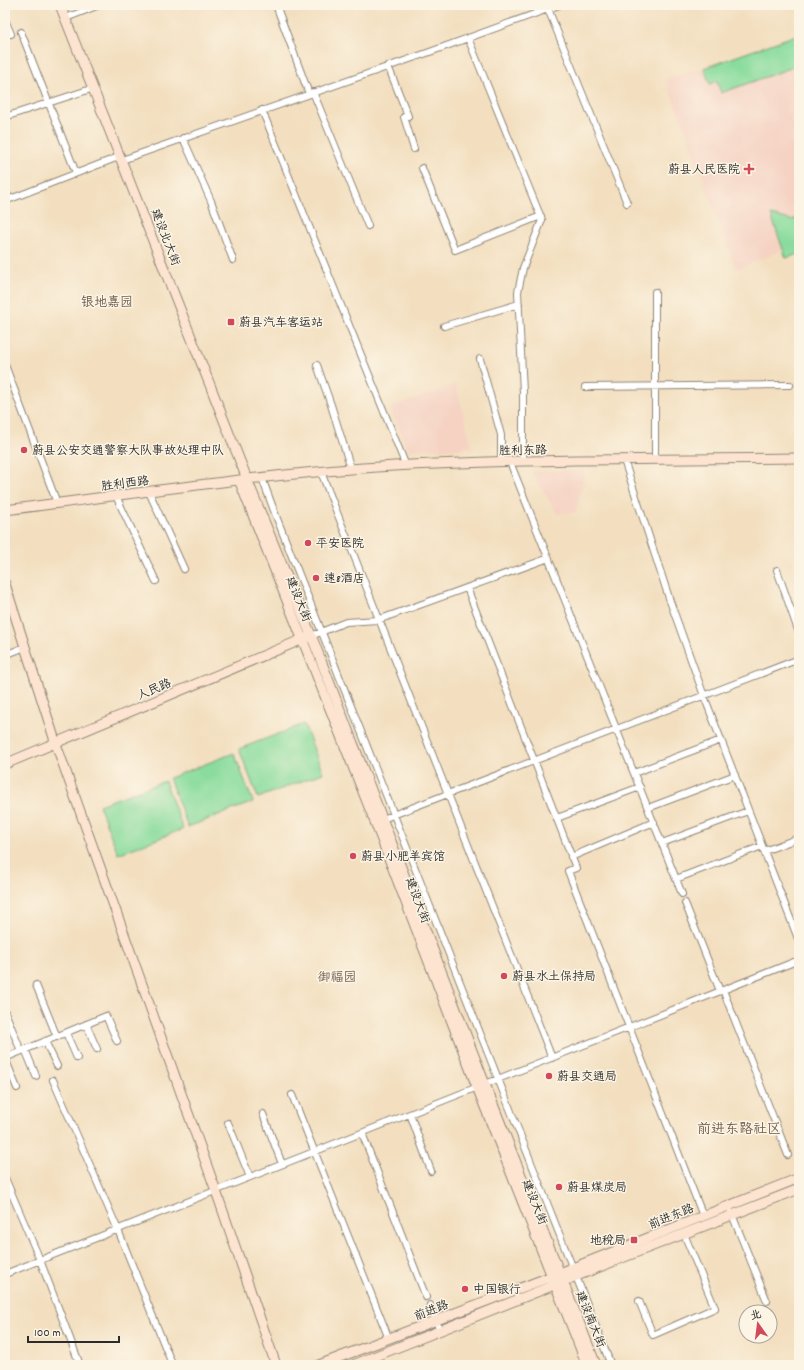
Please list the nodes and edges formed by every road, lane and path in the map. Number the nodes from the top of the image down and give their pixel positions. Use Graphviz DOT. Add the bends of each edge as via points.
graph roads {
  1 [pos="60,5"];
  2 [pos="99,5"];
  3 [pos="276,5"];
  4 [pos="559,5"];
  5 [pos="548,9"];
  6 [pos="66,18"];
  7 [pos="5,20"];
  8 [pos="21,32"];
  9 [pos="11,34"];
  10 [pos="468,38"];
  11 [pos="388,66"];
  12 [pos="94,88"];
  13 [pos="311,93"];
  14 [pos="48,102"];
  15 [pos="262,110"];
  16 [pos="5,117"];
  17 [pos="183,138"];
  18 [pos="414,149"];
  19 [pos="121,158"];
  20 [pos="422,168"];
  21 [pos="76,173"];
  22 [pos="5,189"];
  23 [pos="7,200"];
  24 [pos="627,203"];
  25 [pos="541,216"];
  26 [pos="368,226"];
  27 [pos="234,260"];
  28 [pos="655,292"];
  29 [pos="519,304"];
  30 [pos="444,326"];
  31 [pos="480,359"];
  32 [pos="5,365"];
  33 [pos="317,366"];
  34 [pos="790,385"];
  35 [pos="655,386"];
  36 [pos="585,387"];
  37 [pos="799,458"];
  38 [pos="624,460"];
  39 [pos="654,460"];
  40 [pos="523,461"];
  41 [pos="505,462"];
  42 [pos="406,466"];
  43 [pos="351,469"];
  44 [pos="321,472"];
  45 [pos="262,478"];
  46 [pos="243,480"];
  47 [pos="149,492"];
  48 [pos="116,496"];
  49 [pos="57,503"];
  50 [pos="5,510"];
  51 [pos="549,558"];
  52 [pos="184,569"];
  53 [pos="777,570"];
  54 [pos="156,581"];
  55 [pos="5,584"];
  56 [pos="467,588"];
  57 [pos="378,620"];
  58 [pos="797,624"];
  59 [pos="321,632"];
  60 [pos="799,633"];
  61 [pos="307,637"];
  62 [pos="25,647"];
  63 [pos="5,655"];
  64 [pos="799,659"];
  65 [pos="704,696"];
  66 [pos="617,730"];
  67 [pos="721,740"];
  68 [pos="56,744"];
  69 [pos="534,761"];
  70 [pos="5,764"];
  71 [pos="634,773"];
  72 [pos="735,775"];
  73 [pos="640,787"];
  74 [pos="448,794"];
  75 [pos="648,808"];
  76 [pos="748,810"];
  77 [pos="393,814"];
  78 [pos="556,818"];
  79 [pos="379,820"];
  80 [pos="654,822"];
  81 [pos="799,838"];
  82 [pos="662,843"];
  83 [pos="763,849"];
  84 [pos="571,857"];
  85 [pos="676,879"];
  86 [pos="682,894"];
  87 [pos="685,903"];
  88 [pos="799,941"];
  89 [pos="799,960"];
  90 [pos="36,985"];
  91 [pos="721,991"];
  92 [pos="5,1012"];
  93 [pos="86,1024"];
  94 [pos="629,1027"];
  95 [pos="66,1033"];
  96 [pos="57,1037"];
  97 [pos="45,1041"];
  98 [pos="117,1041"];
  99 [pos="97,1049"];
  100 [pos="23,1050"];
  101 [pos="5,1058"];
  102 [pos="77,1058"];
  103 [pos="552,1058"];
  104 [pos="57,1066"];
  105 [pos="36,1076"];
  106 [pos="498,1079"];
  107 [pos="53,1080"];
  108 [pos="481,1086"];
  109 [pos="17,1088"];
  110 [pos="292,1094"];
  111 [pos="263,1114"];
  112 [pos="410,1114"];
  113 [pos="228,1123"];
  114 [pos="362,1133"];
  115 [pos="315,1151"];
  116 [pos="788,1155"];
  117 [pos="282,1164"];
  118 [pos="431,1171"];
  119 [pos="250,1177"];
  120 [pos="5,1178"];
  121 [pos="799,1178"];
  122 [pos="799,1189"];
  123 [pos="216,1190"];
  124 [pos="728,1206"];
  125 [pos="703,1216"];
  126 [pos="732,1216"];
  127 [pos="118,1230"];
  128 [pos="684,1234"];
  129 [pos="40,1260"];
  130 [pos="574,1272"];
  131 [pos="5,1274"];
  132 [pos="557,1279"];
  133 [pos="426,1297"];
  134 [pos="639,1301"];
  135 [pos="767,1301"];
  136 [pos="430,1305"];
  137 [pos="436,1320"];
  138 [pos="440,1331"];
  139 [pos="388,1339"];
  140 [pos="610,1363"];
  141 [pos="172,1364"];
  142 [pos="80,1365"];
  143 [pos="276,1365"];
  144 [pos="319,1365"];
  145 [pos="352,1365"];
  146 [pos="587,1365"];
  147 [pos="596,1365"];
  148 [pos="601,1365"];
  1 -- 6 [label="main road, 建设北大街"];
  2 -- 6 [label="street"];
  3 -- 13 [label="street"];
  4 -- 5 [label="street"];
  5 -- 10 [label="street"];
  5 -- 24 [label="street"];
  6 -- 12 [label="main road, 建设北大街"];
  7 -- 9 [label="street"];
  8 -- 14 [label="street"];
  10 -- 11 [label="street"];
  10 -- 25 [label="street"];
  11 -- 13 [label="street"];
  11 -- 18 [label="street" via="408,116 404,117"];
  12 -- 14 [label="street"];
  12 -- 19 [label="main road, 建设北大街"];
  13 -- 15 [label="street"];
  13 -- 26 [label="street"];
  14 -- 16 [label="street"];
  14 -- 21 [label="street"];
  15 -- 17 [label="street"];
  15 -- 42 [label="street"];
  17 -- 19 [label="street"];
  17 -- 27 [label="street"];
  19 -- 21 [label="street"];
  19 -- 46 [label="main road, 建设北大街"];
  20 -- 25 [label="street" via="455,250"];
  21 -- 23 [label="street"];
  22 -- 23 [label="street"];
  25 -- 29 [label="street" via="542,220 523,268 518,292"];
  28 -- 35 [label="street"];
  29 -- 30 [label="street"];
  29 -- 40 [label="street"];
  31 -- 41 [label="street" via="501,436"];
  32 -- 49 [label="street"];
  33 -- 43 [label="street"];
  34 -- 35 [label="street"];
  35 -- 36 [label="street"];
  35 -- 39 [label="street"];
  37 -- 39 [label="main road, 胜利东路"];
  38 -- 39 [label="main road, 胜利东路"];
  38 -- 40 [label="main road, 胜利东路"];
  38 -- 65 [label="street"];
  40 -- 41 [label="main road, 胜利东路"];
  41 -- 42 [label="main road, 胜利东路"];
  41 -- 51 [label="street"];
  42 -- 43 [label="main road, 胜利东路"];
  43 -- 44 [label="main road, 胜利东路"];
  44 -- 45 [label="main road, 胜利东路"];
  44 -- 57 [label="street"];
  45 -- 46 [label="main road, 胜利东路"];
  45 -- 59 [label="street"];
  46 -- 47 [label="main road, 胜利西路"];
  46 -- 61 [label="main road, 建设大街"];
  47 -- 48 [label="main road, 胜利西路"];
  47 -- 52 [label="street"];
  48 -- 49 [label="main road, 胜利西路"];
  48 -- 54 [label="street"];
  49 -- 50 [label="main road, 胜利西路"];
  51 -- 56 [label="street"];
  51 -- 66 [label="street"];
  53 -- 58 [label="street"];
  55 -- 62 [label="main road"];
  56 -- 57 [label="street"];
  56 -- 69 [label="street"];
  57 -- 59 [label="street" via="346,622"];
  57 -- 74 [label="street"];
  58 -- 60 [label="street"];
  59 -- 61 [label="street"];
  59 -- 77 [label="street"];
  61 -- 68 [label="main road, 人民路"];
  61 -- 79 [label="main road, 建设大街"];
  62 -- 63 [label="street"];
  62 -- 68 [label="main road"];
  64 -- 65 [label="street"];
  65 -- 66 [label="street"];
  65 -- 67 [label="street"];
  66 -- 69 [label="street"];
  66 -- 71 [label="street"];
  67 -- 71 [label="street"];
  67 -- 72 [label="street"];
  68 -- 70 [label="main road, 人民路"];
  68 -- 123 [label="main road"];
  69 -- 74 [label="street"];
  69 -- 78 [label="street"];
  71 -- 73 [label="street"];
  72 -- 75 [label="street"];
  72 -- 76 [label="street"];
  73 -- 75 [label="street"];
  73 -- 78 [label="street"];
  74 -- 77 [label="street"];
  74 -- 103 [label="street"];
  75 -- 80 [label="street"];
  76 -- 82 [label="street"];
  76 -- 83 [label="street"];
  77 -- 79 [label="street"];
  77 -- 106 [label="street"];
  78 -- 84 [label="street"];
  79 -- 108 [label="main road, 建设大街"];
  80 -- 82 [label="street"];
  80 -- 84 [label="street"];
  81 -- 83 [label="street"];
  82 -- 85 [label="street"];
  83 -- 85 [label="street"];
  83 -- 88 [label="street"];
  84 -- 94 [label="street" via="576,868 568,871"];
  85 -- 86 [label="street"];
  87 -- 91 [label="street"];
  89 -- 91 [label="street"];
  90 -- 96 [label="street"];
  91 -- 94 [label="street"];
  91 -- 116 [label="street"];
  92 -- 100 [label="street"];
  93 -- 95 [label="street"];
  93 -- 98 [label="street" via="106,1016"];
  93 -- 99 [label="street"];
  94 -- 103 [label="street"];
  94 -- 125 [label="street"];
  95 -- 96 [label="street"];
  95 -- 102 [label="street"];
  96 -- 97 [label="street"];
  97 -- 100 [label="street"];
  97 -- 104 [label="street"];
  100 -- 101 [label="street"];
  100 -- 105 [label="street"];
  101 -- 109 [label="street"];
  103 -- 106 [label="street"];
  106 -- 108 [label="street"];
  106 -- 130 [label="street"];
  107 -- 127 [label="street"];
  108 -- 112 [label="street"];
  108 -- 132 [label="main road, 建设大街"];
  110 -- 115 [label="street"];
  111 -- 117 [label="street"];
  112 -- 114 [label="street"];
  112 -- 118 [label="street"];
  113 -- 119 [label="street"];
  114 -- 115 [label="street"];
  114 -- 133 [label="street"];
  115 -- 117 [label="street"];
  115 -- 139 [label="street"];
  117 -- 119 [label="street"];
  119 -- 123 [label="street"];
  120 -- 129 [label="street"];
  121 -- 124 [label="main road, 前进东路"];
  122 -- 126 [label="main road, 前进东路"];
  123 -- 127 [label="street"];
  123 -- 143 [label="main road"];
  124 -- 125 [label="main road, 前进东路"];
  124 -- 126 [label="street"];
  125 -- 130 [label="main road, 前进东路"];
  126 -- 128 [label="main road, 前进东路"];
  126 -- 135 [label="street"];
  127 -- 129 [label="street"];
  127 -- 141 [label="street"];
  128 -- 130 [label="main road, 前进东路"];
  128 -- 134 [label="street" via="715,1308 653,1335"];
  129 -- 131 [label="street"];
  129 -- 142 [label="street"];
  130 -- 132 [label="main road, 前进东路"];
  130 -- 140 [label="street"];
  132 -- 137 [label="main road, 前进路"];
  132 -- 138 [label="main road, 前进路"];
  132 -- 146 [label="main road, 建设南大街"];
  132 -- 147 [label="main road, 建设南大街"];
  136 -- 137 [label="street"];
  137 -- 138 [label="street"];
  137 -- 139 [label="main road, 前进路"];
  138 -- 145 [label="main road, 前进路"];
  139 -- 144 [label="main road, 前进路"];
  140 -- 148 [label="street"];
}
